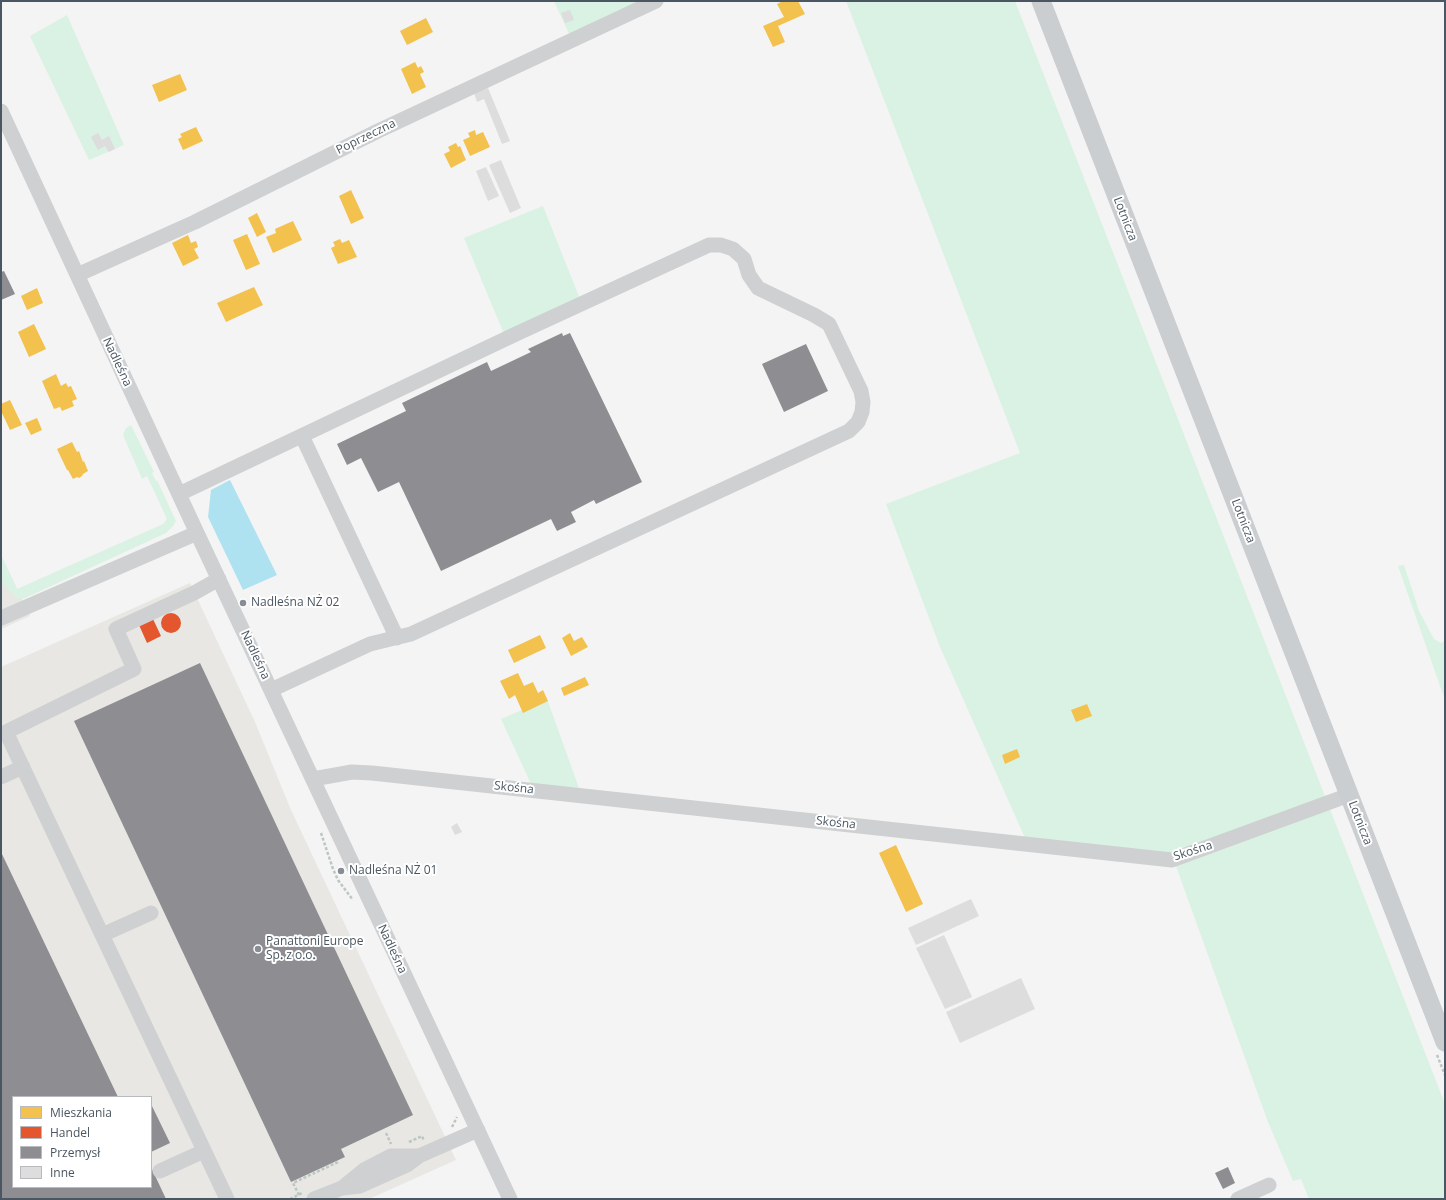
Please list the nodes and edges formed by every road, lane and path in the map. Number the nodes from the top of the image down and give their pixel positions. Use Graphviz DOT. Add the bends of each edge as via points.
graph roads {
  1 [pos="656,1"];
  2 [pos="1041,1"];
  3 [pos="1,111"];
  4 [pos="77,275"];
  5 [pos="302,436"];
  6 [pos="179,494"];
  7 [pos="197,533"];
  8 [pos="219,579"];
  9 [pos="8,611"];
  10 [pos="1,618"];
  11 [pos="397,638"];
  12 [pos="271,690"];
  13 [pos="23,767"];
  14 [pos="1,777"];
  15 [pos="313,779"];
  16 [pos="1349,795"];
  17 [pos="151,913"];
  18 [pos="102,935"];
  19 [pos="1445,1042"];
  20 [pos="478,1130"];
  21 [pos="204,1151"];
  22 [pos="338,1162"];
  23 [pos="160,1170"];
  24 [pos="1269,1185"];
  25 [pos="298,1195"];
  26 [pos="227,1199"];
  27 [pos="314,1199"];
  28 [pos="510,1199"];
  29 [pos="1238,1199"];
  1 -- 4 [label="street, Poprzeczna" via="378,131 195,222"];
  2 -- 16 [label="main road, Lotnicza"];
  3 -- 4 [label="street, Nadleśna"];
  4 -- 6 [label="street, Nadleśna"];
  5 -- 6 [label="street"];
  5 -- 11 [label="street"];
  5 -- 11 [label="street" via="709,245 733,249 744,259 749,276 758,288 829,324 861,391 862,412 858,422 849,430 460,612"];
  6 -- 7 [label="street, Nadleśna"];
  7 -- 8 [label="street, Nadleśna"];
  7 -- 9 [label="street"];
  8 -- 12 [label="street, Nadleśna"];
  8 -- 13 [label="street" via="116,629 134,669 6,732"];
  9 -- 10 [label="street"];
  11 -- 12 [label="street" via="370,644"];
  12 -- 15 [label="street, Nadleśna"];
  13 -- 14 [label="street"];
  13 -- 18 [label="street"];
  15 -- 16 [label="street, Skośna" via="352,772 372,773 1172,860"];
  15 -- 20 [label="street, Nadleśna"];
  16 -- 19 [label="main road, Lotnicza"];
  17 -- 18 [label="street"];
  18 -- 21 [label="street"];
  20 -- 27 [label="street" via="360,1186 342,1188"];
  20 -- 28 [label="street, Nadleśna"];
  21 -- 23 [label="street"];
  21 -- 26 [label="street"];
  22 -- 25 [label="path" via="293,1183"];
  24 -- 29 [label="street"];
}
